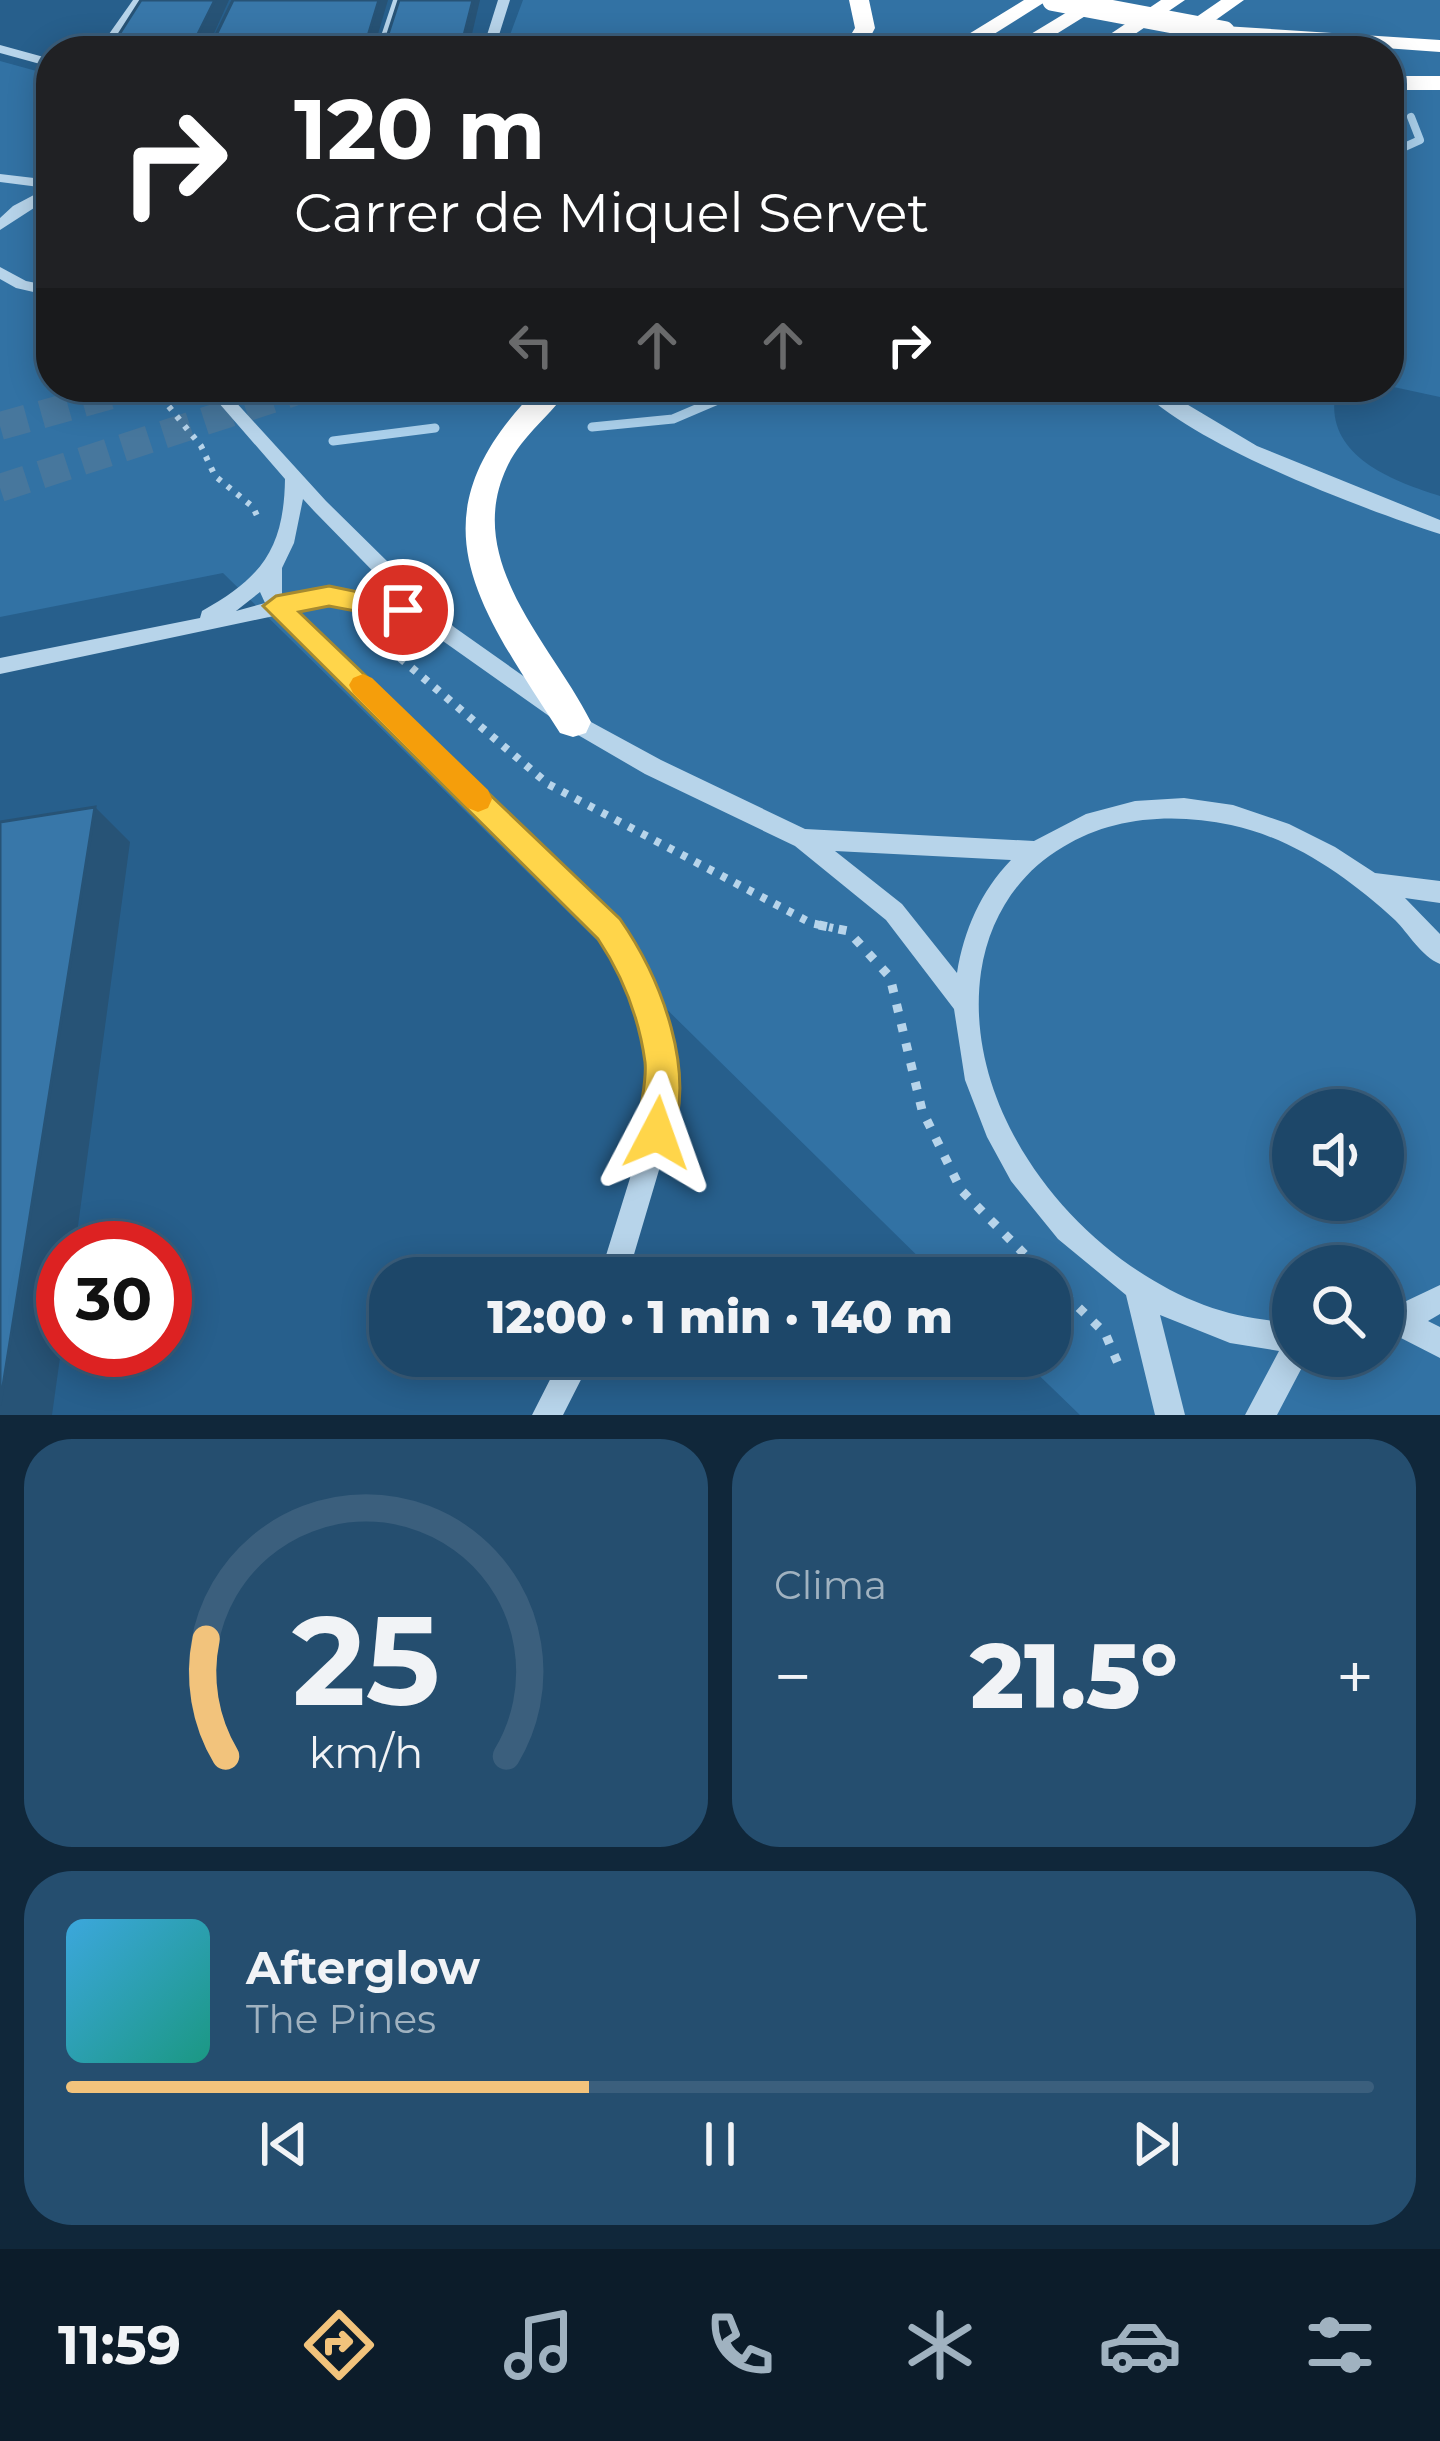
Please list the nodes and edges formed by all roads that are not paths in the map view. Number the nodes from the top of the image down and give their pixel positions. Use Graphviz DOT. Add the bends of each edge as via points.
graph roads {
  1 [pos="139,0"];
  2 [pos="399,0"];
  3 [pos="504,0"];
  4 [pos="859,0"];
  5 [pos="1038,0"];
  6 [pos="1053,0"];
  7 [pos="1101,0"];
  8 [pos="1175,0"];
  9 [pos="1234,0"];
  10 [pos="114,36"];
  11 [pos="387,36"];
  12 [pos="493,36"];
  13 [pos="860,36"];
  14 [pos="977,36"];
  15 [pos="1040,36"];
  16 [pos="1119,36"];
  17 [pos="1180,36"];
  18 [pos="1286,36"];
  19 [pos="1404,44"];
  20 [pos="1440,46"];
  21 [pos="0,49"];
  22 [pos="36,60"];
  23 [pos="1404,70"];
  24 [pos="1440,71"];
  25 [pos="1404,83"];
  26 [pos="1440,83"];
  27 [pos="0,178"];
  28 [pos="36,185"];
  29 [pos="36,198"];
  30 [pos="2,220"];
  31 [pos="0,272"];
  32 [pos="32,288"];
  33 [pos="36,289"];
  34 [pos="0,294"];
  35 [pos="226,402"];
  36 [pos="538,402"];
  37 [pos="1166,402"];
  38 [pos="294,477"];
  39 [pos="1440,527"];
  40 [pos="272,568"];
  41 [pos="276,606"];
  42 [pos="430,617"];
  43 [pos="192,624"];
  44 [pos="0,666"];
  45 [pos="573,722"];
  46 [pos="803,839"];
  47 [pos="1037,851"];
  48 [pos="1371,883"];
  49 [pos="1440,892"];
  50 [pos="1440,952"];
  51 [pos="967,1004"];
  52 [pos="619,1257"];
  53 [pos="1138,1286"];
  54 [pos="1440,1299"];
  55 [pos="1404,1318"];
  56 [pos="1404,1330"];
  57 [pos="1272,1334"];
  58 [pos="1440,1343"];
  59 [pos="567,1377"];
  60 [pos="1281,1377"];
  61 [pos="547,1415"];
  62 [pos="1170,1415"];
  63 [pos="1260,1415"];
  1 -- 10 [label="street"];
  2 -- 11 [label="street"];
  3 -- 12 [label="street"];
  4 -- 13 [label="highway"];
  5 -- 14 [label="highway"];
  6 -- 18 [label="highway, bridge"];
  7 -- 15 [label="highway"];
  8 -- 16 [label="highway"];
  9 -- 17 [label="highway"];
  19 -- 20 [label="highway, bridge"];
  21 -- 22 [label="street"];
  23 -- 24 [label="highway"];
  25 -- 26 [label="highway"];
  27 -- 28 [label="street"];
  29 -- 30 [label="street"];
  31 -- 32 [label="street"];
  32 -- 33 [label="street"];
  32 -- 34 [label="street"];
  35 -- 38 [label="street"];
  36 -- 45 [label="highway" via="491,461 476,514 480,549 508,613"];
  37 -- 39 [label="street" via="1260,457"];
  38 -- 40 [label="street" via="290,540"];
  38 -- 42 [label="street"];
  40 -- 41 [label="street"];
  40 -- 43 [label="street" via="234,604"];
  41 -- 42 [label="street" via="349,596"];
  41 -- 43 [label="street"];
  41 -- 52 [label="street" via="584,902 635,968 662,1064 657,1133"];
  42 -- 45 [label="street"];
  43 -- 44 [label="street"];
  45 -- 46 [label="street"];
  46 -- 47 [label="street"];
  46 -- 51 [label="street" via="894,912"];
  47 -- 48 [label="street" via="1113,815 1203,811 1298,838"];
  47 -- 51 [label="street" via="986,916"];
  48 -- 49 [label="street"];
  48 -- 50 [label="street"];
  51 -- 53 [label="street" via="981,1091 1012,1157 1059,1220"];
  53 -- 57 [label="street" via="1222,1326"];
  53 -- 62 [label="street"];
  54 -- 55 [label="street"];
  56 -- 58 [label="street"];
  59 -- 61 [label="street"];
  60 -- 63 [label="street"];
}
